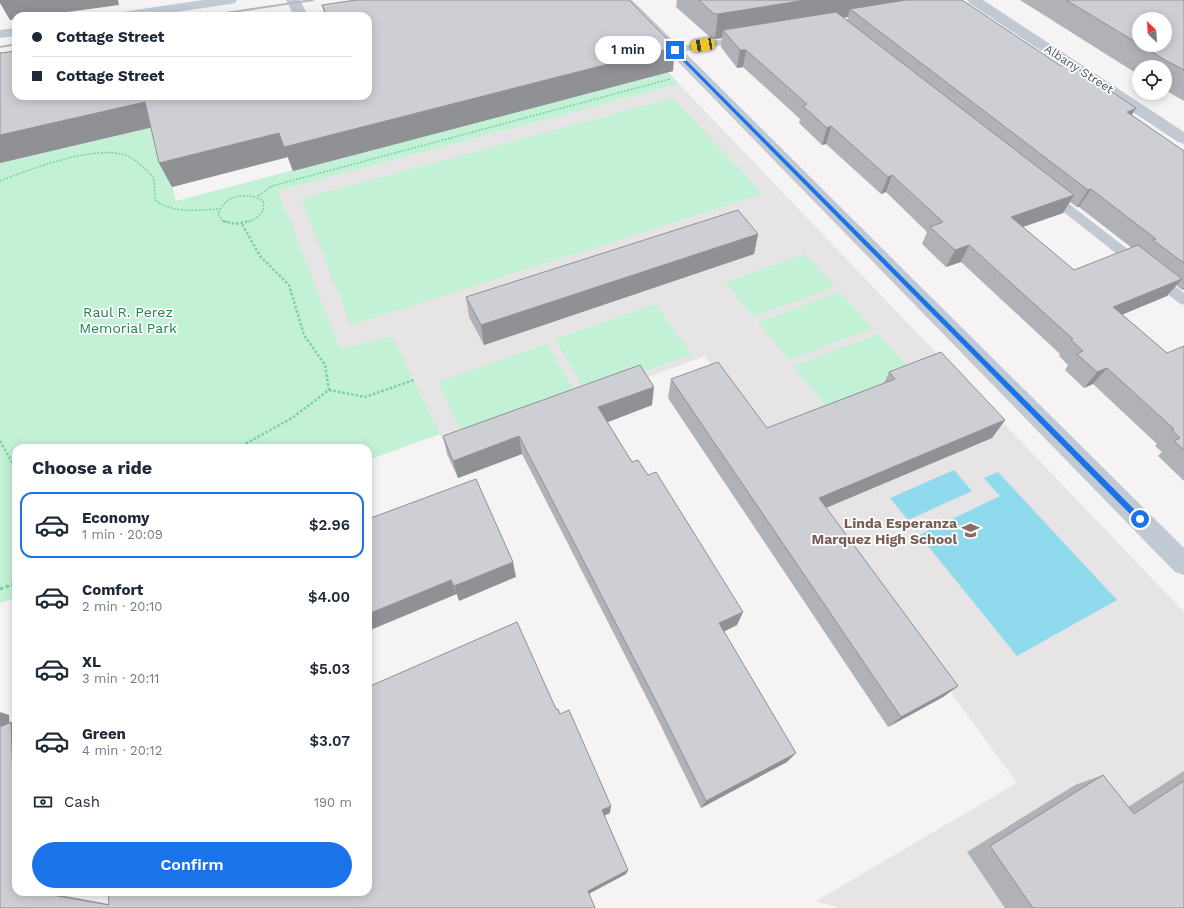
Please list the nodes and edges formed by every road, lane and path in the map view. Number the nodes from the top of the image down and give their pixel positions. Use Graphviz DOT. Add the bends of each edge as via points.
graph roads {
  1 [pos="230,0"];
  2 [pos="293,0"];
  3 [pos="625,0"];
  4 [pos="972,0"];
  5 [pos="149,12"];
  6 [pos="299,12"];
  7 [pos="12,32"];
  8 [pos="0,34"];
  9 [pos="750,37"];
  10 [pos="675,50"];
  11 [pos="696,72"];
  12 [pos="1184,138"];
  13 [pos="0,181"];
  14 [pos="1040,186"];
  15 [pos="258,196"];
  16 [pos="219,209"];
  17 [pos="242,224"];
  18 [pos="1184,300"];
  19 [pos="414,380"];
  20 [pos="329,390"];
  21 [pos="0,441"];
  22 [pos="245,444"];
  23 [pos="12,462"];
  24 [pos="1184,564"];
  25 [pos="12,584"];
  26 [pos="0,588"];
  1 -- 5 [label="street"];
  2 -- 6 [label="street"];
  3 -- 10 [label="street"];
  4 -- 12 [label="street, Albany Street"];
  7 -- 8 [label="street"];
  9 -- 10 [label="lane"];
  10 -- 11 [label="street"];
  11 -- 15 [label="path" via="272,186"];
  11 -- 24 [label="street"];
  13 -- 16 [label="path" via="55,162 105,153 124,154 140,163 154,178 155,200 162,206 175,210"];
  14 -- 18 [label="lane"];
  15 -- 16 [label="path" via="235,197"];
  15 -- 17 [label="path" via="265,203 265,208 257,218"];
  16 -- 17 [label="path" via="218,214 223,221"];
  17 -- 20 [label="path" via="260,256 289,285 304,335 325,366"];
  19 -- 20 [label="path" via="365,397"];
  20 -- 22 [label="path" via="292,418"];
  21 -- 23 [label="path"];
  25 -- 26 [label="path"];
}
